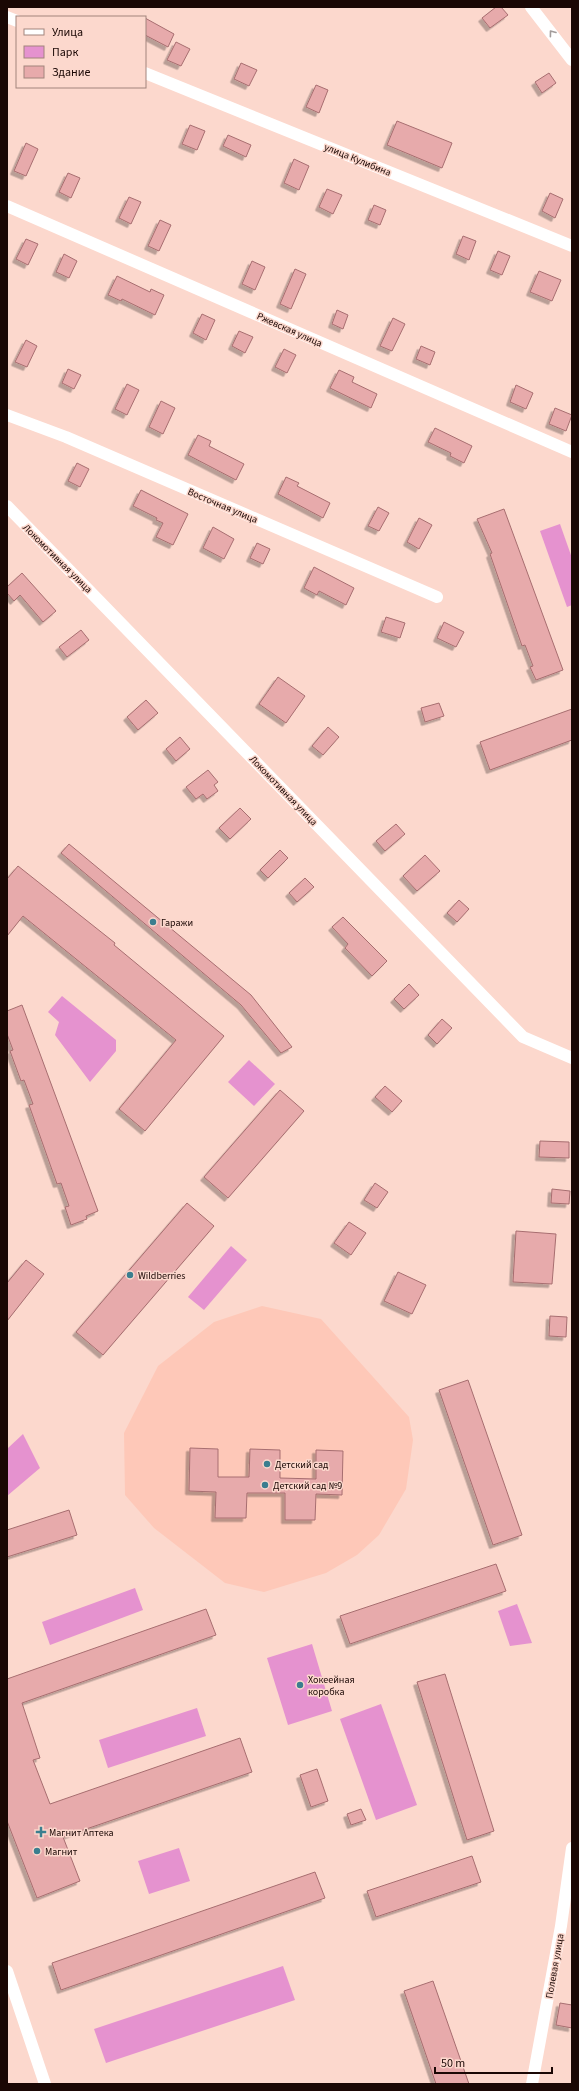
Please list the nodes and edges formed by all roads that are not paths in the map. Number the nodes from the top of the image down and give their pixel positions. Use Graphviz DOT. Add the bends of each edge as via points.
graph roads {
  1 [pos="531,7"];
  2 [pos="572,60"];
  3 [pos="146,73"];
  4 [pos="7,206"];
  5 [pos="572,246"];
  6 [pos="7,415"];
  7 [pos="572,452"];
  8 [pos="7,506"];
  9 [pos="437,597"];
  10 [pos="572,1058"];
  11 [pos="572,1848"];
  12 [pos="7,1971"];
  13 [pos="46,2084"];
  14 [pos="532,2084"];
  2 -- 1 [label="street, one-way"];
  3 -- 5 [label="street, улица Кулибина"];
  4 -- 7 [label="street, Ржевская улица"];
  6 -- 9 [label="street, Восточная улица" via="66,437"];
  8 -- 10 [label="street, Локомотивная улица" via="523,1037"];
  11 -- 14 [label="street, Полевая улица" via="561,1926"];
  12 -- 13 [label="street"];
}
